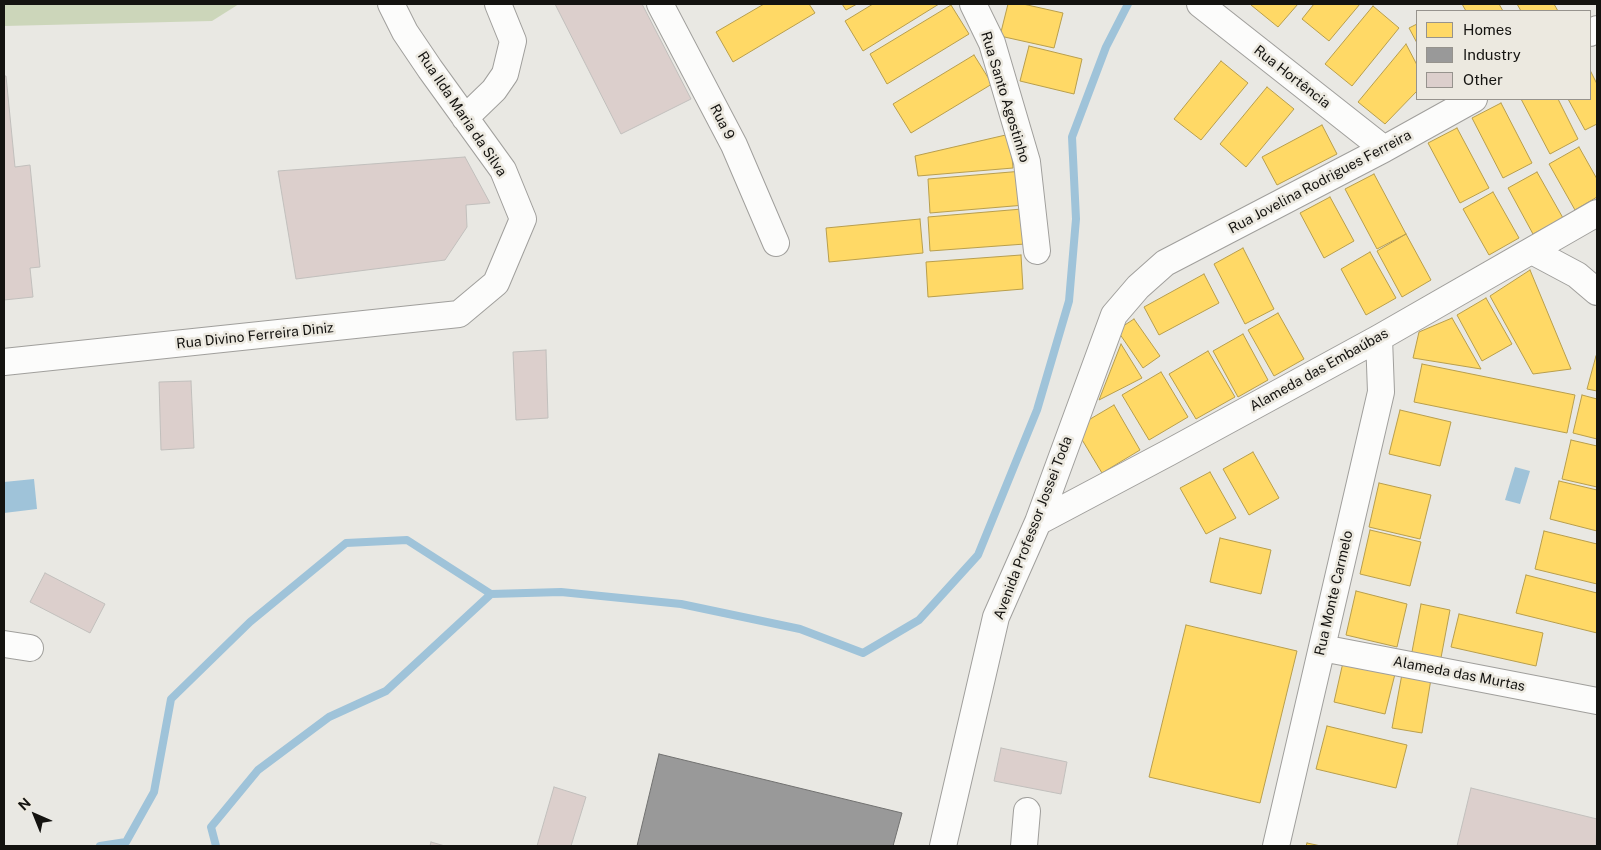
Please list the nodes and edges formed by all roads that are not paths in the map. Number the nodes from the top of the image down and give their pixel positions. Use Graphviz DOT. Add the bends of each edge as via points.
graph roads {
  1 [pos="391,4"];
  2 [pos="498,4"];
  3 [pos="660,4"];
  4 [pos="973,4"];
  5 [pos="1200,4"];
  6 [pos="1472,100"];
  7 [pos="465,118"];
  8 [pos="1384,150"];
  9 [pos="1597,213"];
  10 [pos="776,243"];
  11 [pos="1037,251"];
  12 [pos="1532,251"];
  13 [pos="1165,263"];
  14 [pos="496,283"];
  15 [pos="1597,292"];
  16 [pos="1379,338"];
  17 [pos="4,362"];
  18 [pos="1038,522"];
  19 [pos="4,644"];
  20 [pos="30,648"];
  21 [pos="1322,648"];
  22 [pos="1597,701"];
  23 [pos="1027,810"];
  24 [pos="943,846"];
  25 [pos="1024,846"];
  26 [pos="1276,846"];
  1 -- 7 [label="street, Rua Ilda Maria da Silva" via="406,32"];
  2 -- 7 [label="street" via="513,41 505,74 494,90"];
  3 -- 10 [label="street, Rua 9" via="734,146"];
  4 -- 11 [label="street, Rua Santo Agostinho" via="992,44 1027,162"];
  5 -- 8 [label="street, Rua Hortência"];
  6 -- 8 [label="street, Rua Jovelina Rodrigues Ferreira"];
  7 -- 14 [label="street, Rua Ilda Maria da Silva" via="503,170 523,219"];
  8 -- 13 [label="street, Rua Jovelina Rodrigues Ferreira"];
  9 -- 12 [label="street, Alameda das Embaúbas"];
  12 -- 15 [label="street" via="1578,275"];
  12 -- 16 [label="street, Alameda das Embaúbas"];
  13 -- 18 [label="street, Avenida Professor Jossei Toda" via="1114,314"];
  14 -- 17 [label="street, Rua Divino Ferreira Diniz" via="459,314"];
  16 -- 18 [label="street, Alameda das Embaúbas"];
  16 -- 21 [label="street, Rua Monte Carmelo" via="1380,392"];
  18 -- 24 [label="street, Avenida Professor Jossei Toda" via="996,617"];
  19 -- 20 [label="street"];
  21 -- 22 [label="street, Alameda das Murtas"];
  21 -- 26 [label="street, Rua Monte Carmelo"];
  23 -- 25 [label="street"];
}
